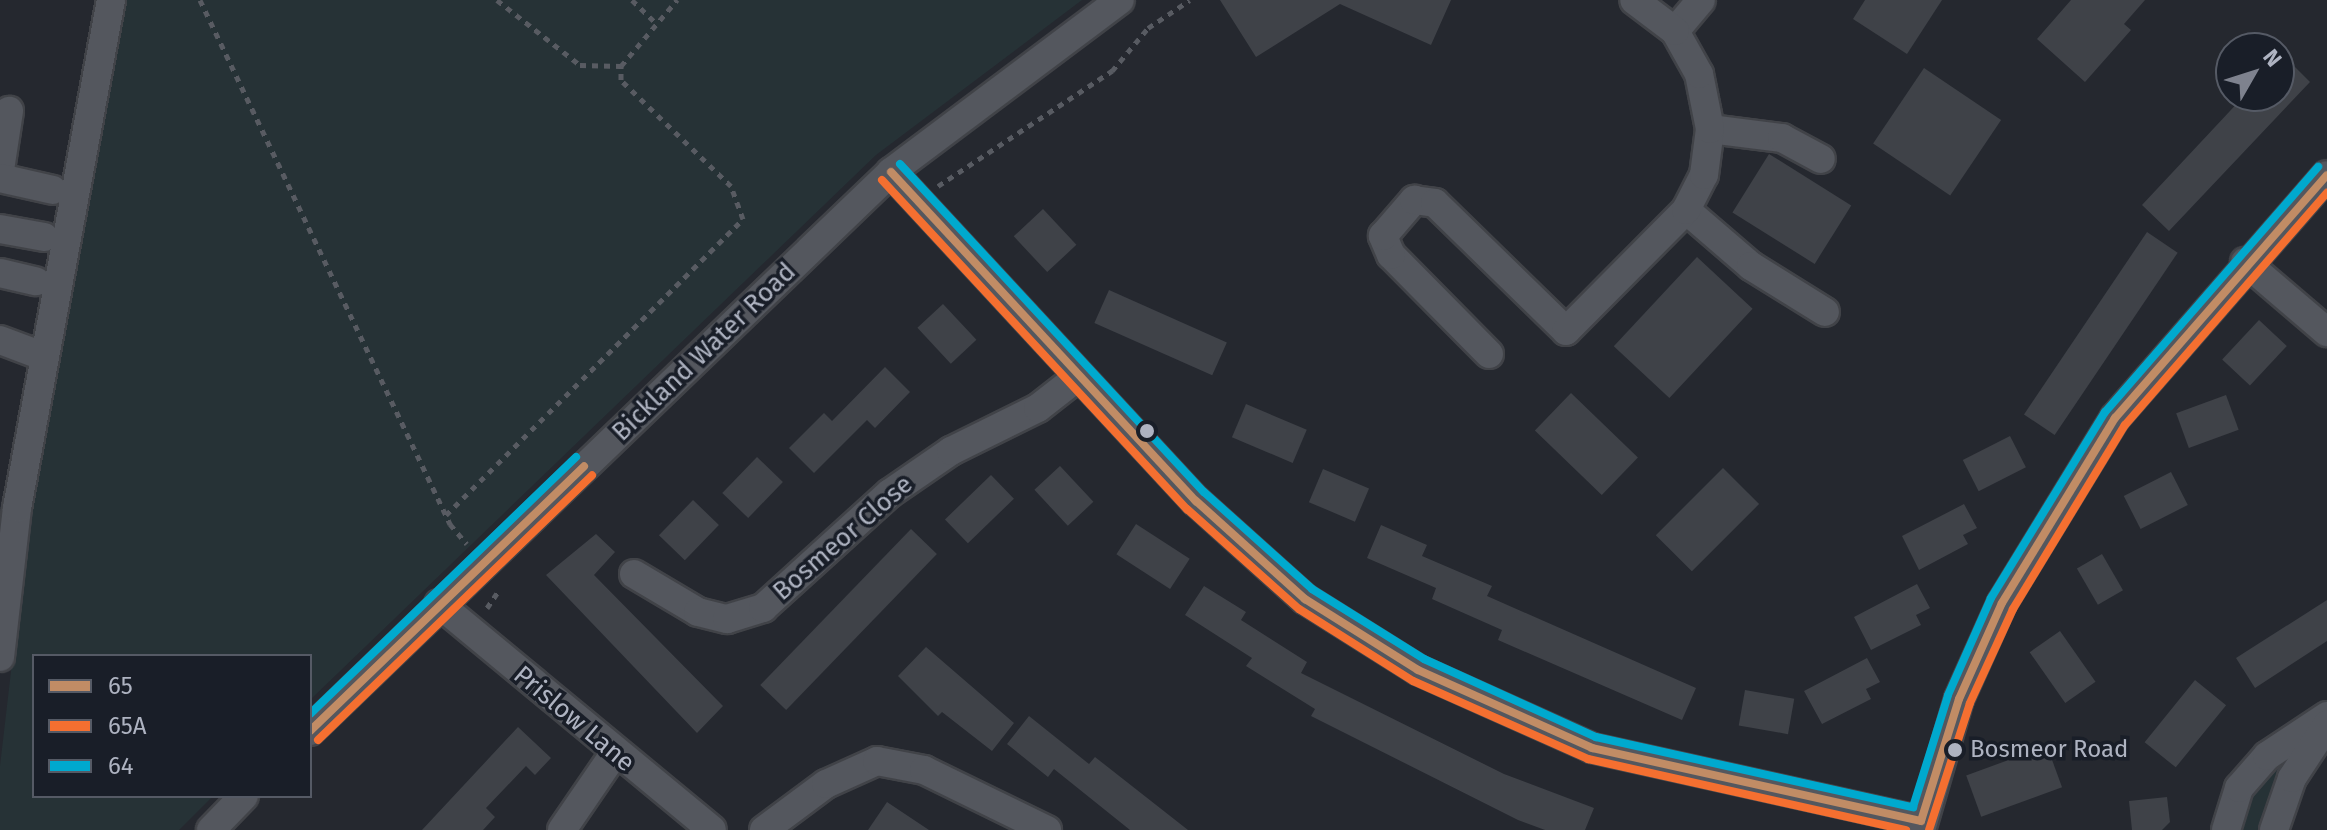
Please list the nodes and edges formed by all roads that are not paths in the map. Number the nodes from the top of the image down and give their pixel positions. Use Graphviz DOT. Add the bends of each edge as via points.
graph roads {
  1 [pos="111,0"];
  2 [pos="1120,0"];
  3 [pos="1634,0"];
  4 [pos="1701,0"];
  5 [pos="1675,31"];
  6 [pos="9,111"];
  7 [pos="1710,129"];
  8 [pos="1821,159"];
  9 [pos="0,170"];
  10 [pos="891,172"];
  11 [pos="2327,175"];
  12 [pos="0,178"];
  13 [pos="53,190"];
  14 [pos="1686,210"];
  15 [pos="0,229"];
  16 [pos="44,237"];
  17 [pos="2245,262"];
  18 [pos="0,273"];
  19 [pos="36,281"];
  20 [pos="1825,312"];
  21 [pos="2327,332"];
  22 [pos="0,340"];
  23 [pos="1489,354"];
  24 [pos="45,357"];
  25 [pos="1079,376"];
  26 [pos="634,574"];
  27 [pos="439,604"];
  28 [pos="0,657"];
  29 [pos="2327,716"];
  30 [pos="2327,725"];
  31 [pos="312,729"];
  32 [pos="614,754"];
  33 [pos="242,798"];
  34 [pos="1921,826"];
  35 [pos="211,830"];
  36 [pos="562,830"];
  37 [pos="712,830"];
  38 [pos="764,830"];
  39 [pos="1047,830"];
  40 [pos="2226,830"];
  41 [pos="2274,830"];
  1 -- 24 [label="street"];
  2 -- 10 [label="street, Bickland Water Road"];
  3 -- 5 [label="street"];
  4 -- 5 [label="street"];
  5 -- 7 [label="street" via="1699,74"];
  6 -- 9 [label="street"];
  7 -- 8 [label="street" via="1782,138"];
  7 -- 14 [label="street" via="1704,175"];
  10 -- 25 [label="street"];
  10 -- 27 [label="street, Bickland Water Road"];
  11 -- 17 [label="street"];
  12 -- 13 [label="street"];
  14 -- 20 [label="street" via="1751,266"];
  14 -- 23 [label="street" via="1566,331 1457,218 1435,203 1414,200 1383,236 1391,255"];
  15 -- 16 [label="street"];
  17 -- 21 [label="street"];
  17 -- 34 [label="street" via="2115,418 2002,603 1959,699"];
  18 -- 19 [label="street"];
  22 -- 24 [label="street"];
  24 -- 28 [label="street"];
  25 -- 26 [label="street, Bosmeor Close" via="1038,408 951,451 890,493 763,608 727,619 698,612"];
  25 -- 34 [label="street" via="1196,501 1305,599 1418,670 1592,748"];
  27 -- 31 [label="street, Bickland Water Road"];
  27 -- 32 [label="street, Prislow Lane"];
  29 -- 40 [label="street" via="2267,756 2239,788"];
  30 -- 41 [label="street" via="2292,778"];
  32 -- 36 [label="street"];
  32 -- 37 [label="street, Prislow Lane"];
  33 -- 35 [label="street"];
  38 -- 39 [label="street" via="826,784 877,761 924,770"];
}
